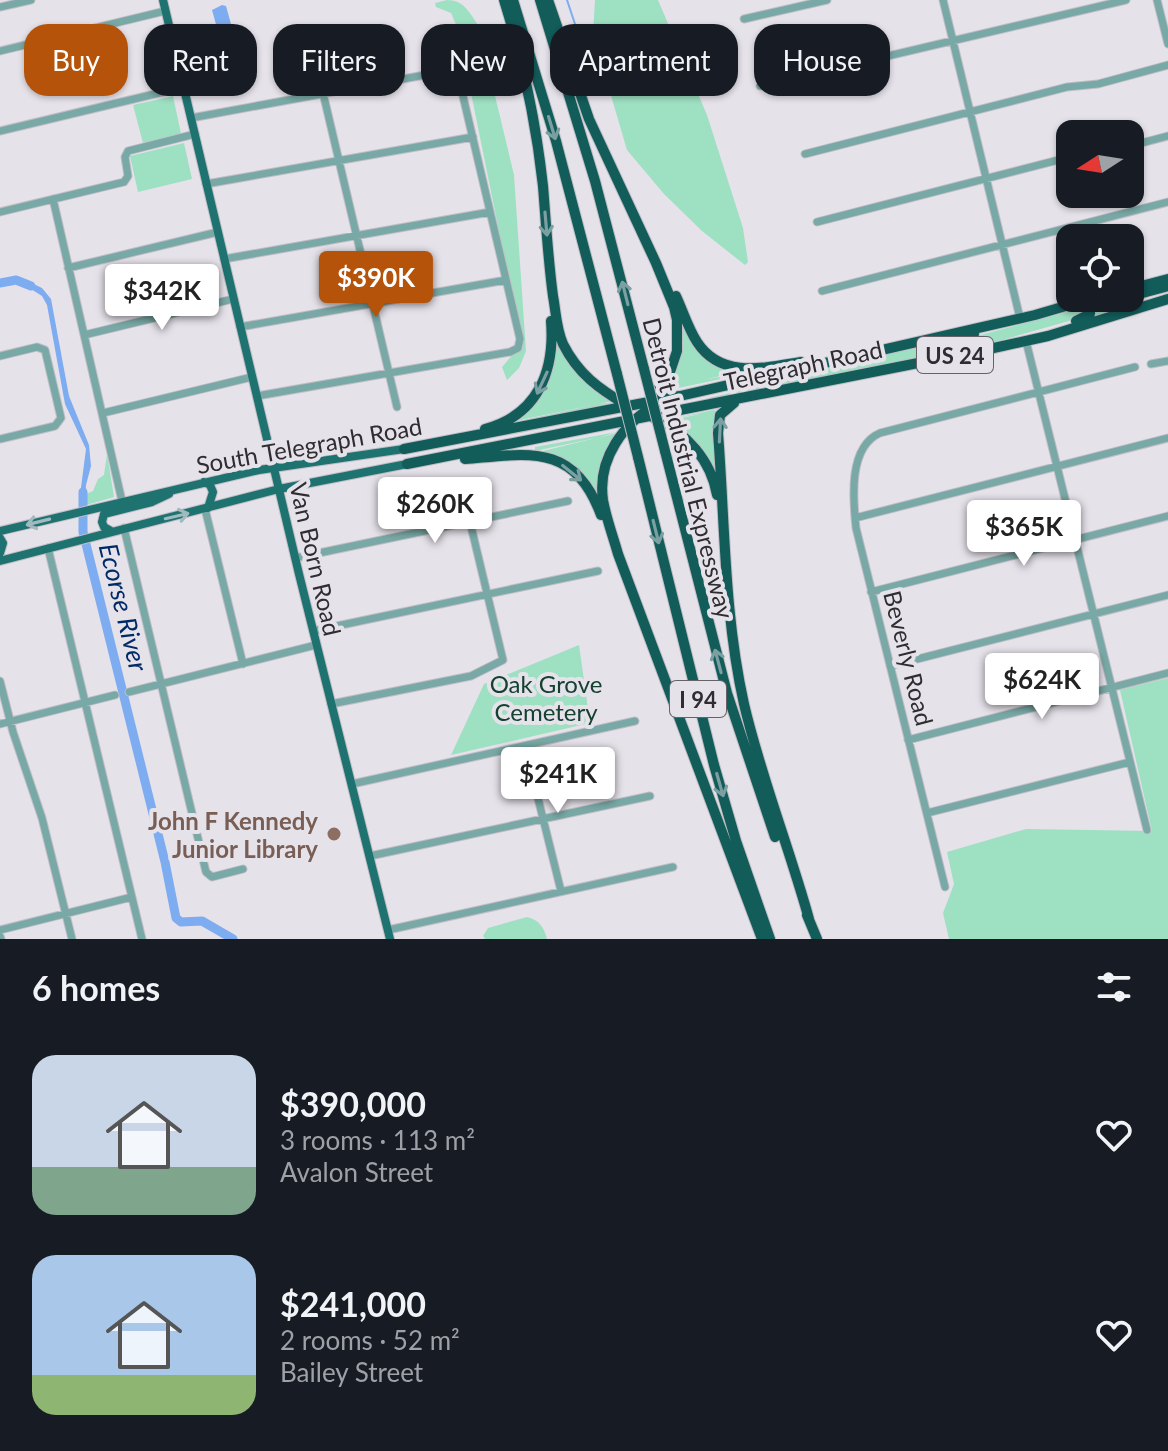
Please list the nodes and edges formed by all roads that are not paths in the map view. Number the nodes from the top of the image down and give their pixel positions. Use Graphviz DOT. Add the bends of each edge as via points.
graph roads {
  1 [pos="31,0"];
  2 [pos="163,0"];
  3 [pos="504,0"];
  4 [pos="513,0"];
  5 [pos="540,0"];
  6 [pos="548,0"];
  7 [pos="827,0"];
  8 [pos="943,0"];
  9 [pos="1126,0"];
  10 [pos="1157,0"];
  11 [pos="0,7"];
  12 [pos="165,11"];
  13 [pos="744,19"];
  14 [pos="168,24"];
  15 [pos="953,41"];
  16 [pos="1168,44"];
  17 [pos="0,51"];
  18 [pos="890,56"];
  19 [pos="1168,65"];
  20 [pos="405,79"];
  21 [pos="146,96"];
  22 [pos="186,96"];
  23 [pos="307,96"];
  24 [pos="324,96"];
  25 [pos="970,111"];
  26 [pos="191,118"];
  27 [pos="0,131"];
  28 [pos="195,134"];
  29 [pos="1168,136"];
  30 [pos="473,137"];
  31 [pos="1144,142"];
  32 [pos="805,154"];
  33 [pos="340,160"];
  34 [pos="1056,161"];
  35 [pos="986,179"];
  36 [pos="206,184"];
  37 [pos="53,199"];
  38 [pos="1168,202"];
  39 [pos="0,212"];
  40 [pos="490,212"];
  41 [pos="817,222"];
  42 [pos="218,232"];
  43 [pos="357,234"];
  44 [pos="1003,245"];
  45 [pos="224,259"];
  46 [pos="656,263"];
  47 [pos="68,268"];
  48 [pos="550,279"];
  49 [pos="1168,279"];
  50 [pos="506,280"];
  51 [pos="1144,285"];
  52 [pos="1168,286"];
  53 [pos="822,291"];
  54 [pos="1144,294"];
  55 [pos="233,299"];
  56 [pos="1168,299"];
  57 [pos="374,303"];
  58 [pos="1144,306"];
  59 [pos="1056,309"];
  60 [pos="1052,310"];
  61 [pos="1090,312"];
  62 [pos="1122,312"];
  63 [pos="1020,318"];
  64 [pos="240,327"];
  65 [pos="84,335"];
  66 [pos="1026,341"];
  67 [pos="998,347"];
  68 [pos="870,351"];
  69 [pos="967,353"];
  70 [pos="0,356"];
  71 [pos="1168,361"];
  72 [pos="1151,364"];
  73 [pos="1135,367"];
  74 [pos="389,373"];
  75 [pos="252,377"];
  76 [pos="1038,392"];
  77 [pos="257,396"];
  78 [pos="739,400"];
  79 [pos="397,407"];
  80 [pos="641,411"];
  81 [pos="103,413"];
  82 [pos="1168,438"];
  83 [pos="0,439"];
  84 [pos="408,448"];
  85 [pos="411,464"];
  86 [pos="1056,466"];
  87 [pos="274,468"];
  88 [pos="204,482"];
  89 [pos="183,487"];
  90 [pos="279,489"];
  91 [pos="122,501"];
  92 [pos="568,501"];
  93 [pos="206,509"];
  94 [pos="1168,516"];
  95 [pos="855,518"];
  96 [pos="470,522"];
  97 [pos="723,524"];
  98 [pos="124,528"];
  99 [pos="0,531"];
  100 [pos="112,531"];
  101 [pos="0,538"];
  102 [pos="1075,540"];
  103 [pos="48,548"];
  104 [pos="0,553"];
  105 [pos="618,554"];
  106 [pos="295,558"];
  107 [pos="0,561"];
  108 [pos="598,571"];
  109 [pos="871,592"];
  110 [pos="488,595"];
  111 [pos="1168,595"];
  112 [pos="1093,614"];
  113 [pos="313,631"];
  114 [pos="316,645"];
  115 [pos="243,664"];
  116 [pos="890,666"];
  117 [pos="1168,673"];
  118 [pos="0,681"];
  119 [pos="161,684"];
  120 [pos="1112,687"];
  121 [pos="129,692"];
  122 [pos="115,695"];
  123 [pos="85,703"];
  124 [pos="331,704"];
  125 [pos="635,721"];
  126 [pos="10,722"];
  127 [pos="0,724"];
  128 [pos="908,740"];
  129 [pos="525,746"];
  130 [pos="1130,762"];
  131 [pos="352,784"];
  132 [pos="650,796"];
  133 [pos="927,813"];
  134 [pos="543,819"];
  135 [pos="1147,830"];
  136 [pos="370,856"];
  137 [pos="673,867"];
  138 [pos="243,869"];
  139 [pos="945,887"];
  140 [pos="561,891"];
  141 [pos="132,897"];
  142 [pos="66,914"];
  143 [pos="809,919"];
  144 [pos="389,934"];
  145 [pos="0,935"];
  146 [pos="72,939"];
  147 [pos="142,939"];
  148 [pos="762,939"];
  149 [pos="770,939"];
  150 [pos="817,939"];
  1 -- 11 [label="street"];
  2 -- 12 [label="main road, Van Born Road"];
  3 -- 48 [label="highway, one-way" via="537,138"];
  4 -- 149 [label="highway, Detroit Industrial Expressway / I 94, one-way, bridge" via="556,141 714,765"];
  143 -- 5 [label="highway, Detroit Industrial Expressway / I 94, one-way, bridge" via="731,708 581,133"];
  6 -- 46 [label="highway" via="594,130"];
  7 -- 13 [label="street"];
  8 -- 15 [label="street"];
  9 -- 15 [label="street"];
  10 -- 16 [label="street"];
  12 -- 14 [label="main road, Van Born Road"];
  12 -- 17 [label="street"];
  15 -- 18 [label="street"];
  15 -- 25 [label="street"];
  19 -- 25 [label="street"];
  20 -- 30 [label="street" via="456,71"];
  21 -- 27 [label="street"];
  22 -- 26 [label="main road, Van Born Road"];
  23 -- 26 [label="street"];
  24 -- 33 [label="street"];
  25 -- 32 [label="street"];
  25 -- 35 [label="street"];
  26 -- 28 [label="main road, Van Born Road"];
  28 -- 36 [label="main road, Van Born Road"];
  28 -- 37 [label="street" via="128,151 124,182"];
  29 -- 31 [label="street"];
  30 -- 33 [label="street"];
  30 -- 40 [label="street"];
  33 -- 36 [label="street"];
  33 -- 43 [label="street"];
  34 -- 35 [label="street"];
  35 -- 41 [label="street"];
  35 -- 44 [label="street"];
  36 -- 42 [label="main road, Van Born Road"];
  37 -- 39 [label="street"];
  37 -- 47 [label="street"];
  38 -- 44 [label="street"];
  40 -- 43 [label="street"];
  40 -- 50 [label="street"];
  42 -- 45 [label="main road, Van Born Road"];
  42 -- 47 [label="street"];
  43 -- 45 [label="street"];
  43 -- 57 [label="street"];
  44 -- 53 [label="street"];
  44 -- 63 [label="street"];
  45 -- 55 [label="main road, Van Born Road"];
  46 -- 68 [label="highway" via="698,343 723,364 746,370"];
  46 -- 80 [label="highway" via="674,307 677,351 669,375"];
  47 -- 65 [label="street"];
  48 -- 80 [label="highway" via="558,330 580,372"];
  48 -- 84 [label="highway, one-way" via="552,355 538,394 506,422"];
  49 -- 51 [label="highway"];
  50 -- 57 [label="street"];
  50 -- 74 [label="street" via="518,348"];
  52 -- 54 [label="highway"];
  55 -- 64 [label="main road, Van Born Road"];
  55 -- 65 [label="street"];
  56 -- 58 [label="highway, Telegraph Road / US 24"];
  57 -- 64 [label="street"];
  57 -- 74 [label="street"];
  59 -- 60 [label="highway, Telegraph Road / US 24"];
  60 -- 63 [label="highway, Telegraph Road / US 24"];
  60 -- 69 [label="highway" via="1033,321 965,337 961,341"];
  61 -- 67 [label="highway"];
  62 -- 66 [label="highway, Telegraph Road / US 24"];
  63 -- 68 [label="highway, Telegraph Road / US 24"];
  64 -- 75 [label="main road, Van Born Road"];
  65 -- 81 [label="street"];
  66 -- 67 [label="highway, Telegraph Road / US 24"];
  66 -- 76 [label="street"];
  67 -- 69 [label="highway, Telegraph Road / US 24"];
  68 -- 80 [label="highway, Telegraph Road / US 24" via="671,397"];
  69 -- 78 [label="highway, Telegraph Road / US 24"];
  70 -- 83 [label="street" via="43,348 61,418 60,423"];
  71 -- 72 [label="street"];
  73 -- 76 [label="street"];
  74 -- 77 [label="street"];
  74 -- 79 [label="street"];
  75 -- 77 [label="main road, Van Born Road"];
  75 -- 81 [label="street"];
  76 -- 86 [label="street"];
  76 -- 95 [label="street, Beverly Road" via="869,439 858,464"];
  77 -- 87 [label="main road, Van Born Road"];
  78 -- 80 [label="highway, Telegraph Road / US 24" via="675,413"];
  97 -- 78 [label="highway, one-way" via="719,421"];
  80 -- 84 [label="highway, South Telegraph Road / US 24" via="608,410"];
  80 -- 85 [label="highway, South Telegraph Road / US 24" via="611,425"];
  80 -- 97 [label="highway" via="694,445 714,482"];
  80 -- 105 [label="highway" via="613,448 602,484"];
  81 -- 91 [label="street"];
  82 -- 86 [label="street"];
  84 -- 87 [label="main road, South Telegraph Road / US 24"];
  85 -- 90 [label="main road, South Telegraph Road / US 24"];
  85 -- 105 [label="highway, one-way" via="525,453 561,464 591,492"];
  86 -- 95 [label="street"];
  86 -- 102 [label="street"];
  87 -- 88 [label="main road, South Telegraph Road / US 24"];
  87 -- 90 [label="main road, Van Born Road"];
  88 -- 89 [label="main road, South Telegraph Road / US 24"];
  88 -- 93 [label="main road" via="213,492"];
  89 -- 91 [label="main road, South Telegraph Road / US 24"];
  89 -- 100 [label="main road" via="152,502 107,513 102,522"];
  90 -- 93 [label="main road, South Telegraph Road / US 24"];
  90 -- 106 [label="main road, Van Born Road"];
  91 -- 99 [label="main road, South Telegraph Road / US 24, one-way"];
  92 -- 96 [label="street"];
  98 -- 93 [label="main road, South Telegraph Road / US 24, one-way"];
  93 -- 115 [label="street"];
  94 -- 102 [label="street"];
  95 -- 109 [label="street, Beverly Road"];
  96 -- 106 [label="street"];
  96 -- 110 [label="street"];
  97 -- 143 [label="highway" via="744,703"];
  98 -- 100 [label="main road, South Telegraph Road / US 24"];
  98 -- 119 [label="street"];
  100 -- 103 [label="main road, South Telegraph Road / US 24"];
  101 -- 104 [label="main road"];
  102 -- 109 [label="street"];
  102 -- 112 [label="street"];
  103 -- 107 [label="main road, South Telegraph Road / US 24"];
  103 -- 123 [label="street"];
  105 -- 148 [label="highway"];
  106 -- 113 [label="main road, Van Born Road"];
  108 -- 110 [label="street"];
  109 -- 116 [label="street, Beverly Road"];
  110 -- 113 [label="street"];
  110 -- 124 [label="street" via="502,662 471,676"];
  111 -- 112 [label="street"];
  112 -- 116 [label="street"];
  112 -- 120 [label="street"];
  113 -- 114 [label="main road, Van Born Road"];
  114 -- 115 [label="street"];
  114 -- 124 [label="main road, Van Born Road"];
  115 -- 119 [label="street"];
  116 -- 128 [label="street, Beverly Road"];
  117 -- 120 [label="street"];
  118 -- 126 [label="street"];
  119 -- 121 [label="street"];
  119 -- 138 [label="street" via="209,876"];
  120 -- 128 [label="street"];
  120 -- 130 [label="street"];
  122 -- 123 [label="street"];
  123 -- 126 [label="street"];
  123 -- 141 [label="street"];
  124 -- 131 [label="main road, Van Born Road"];
  125 -- 129 [label="street"];
  126 -- 127 [label="street"];
  126 -- 142 [label="street"];
  128 -- 133 [label="street, Beverly Road"];
  129 -- 131 [label="street"];
  129 -- 134 [label="street"];
  130 -- 133 [label="street"];
  130 -- 135 [label="street"];
  131 -- 136 [label="main road, Van Born Road"];
  132 -- 134 [label="street"];
  133 -- 139 [label="street, Beverly Road"];
  134 -- 136 [label="street"];
  134 -- 140 [label="street"];
  136 -- 144 [label="main road, Van Born Road"];
  137 -- 140 [label="street"];
  140 -- 144 [label="street"];
  141 -- 142 [label="street"];
  141 -- 147 [label="street"];
  142 -- 145 [label="street"];
  142 -- 146 [label="street"];
  143 -- 150 [label="highway, Detroit Industrial Expressway / I 94"];
}
